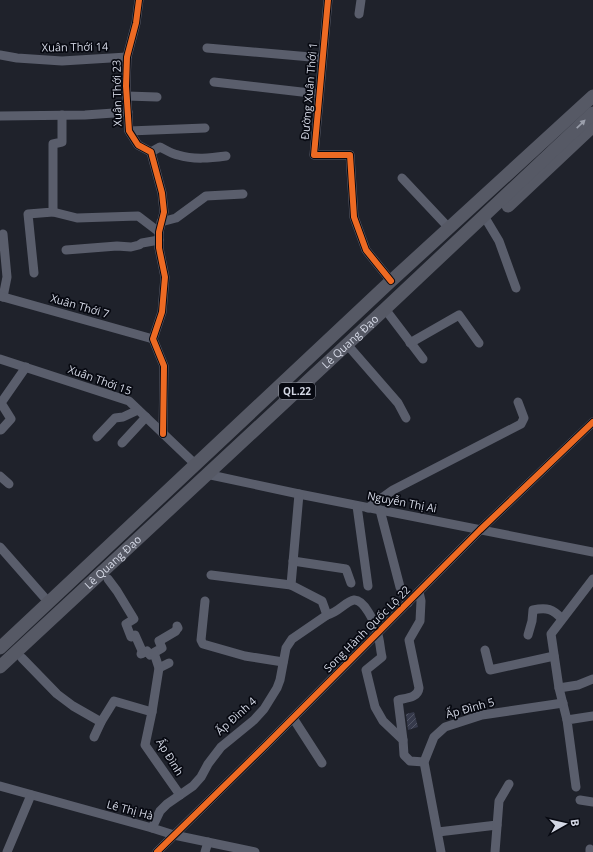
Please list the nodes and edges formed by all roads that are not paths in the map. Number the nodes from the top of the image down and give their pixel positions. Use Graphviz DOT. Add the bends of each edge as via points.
graph roads {
  1 [pos="139,0"];
  2 [pos="328,0"];
  3 [pos="361,0"];
  4 [pos="359,14"];
  5 [pos="207,48"];
  6 [pos="0,55"];
  7 [pos="127,57"];
  8 [pos="322,58"];
  9 [pos="214,82"];
  10 [pos="593,85"];
  11 [pos="319,94"];
  12 [pos="127,96"];
  13 [pos="593,96"];
  14 [pos="157,97"];
  15 [pos="128,112"];
  16 [pos="593,113"];
  17 [pos="62,115"];
  18 [pos="0,116"];
  19 [pos="593,126"];
  20 [pos="205,128"];
  21 [pos="129,131"];
  22 [pos="151,152"];
  23 [pos="226,156"];
  24 [pos="402,178"];
  25 [pos="243,194"];
  26 [pos="53,212"];
  27 [pos="487,220"];
  28 [pos="161,222"];
  29 [pos="447,226"];
  30 [pos="2,234"];
  31 [pos="159,236"];
  32 [pos="66,250"];
  33 [pos="34,273"];
  34 [pos="388,278"];
  35 [pos="516,288"];
  36 [pos="2,296"];
  37 [pos="387,312"];
  38 [pos="153,339"];
  39 [pos="410,342"];
  40 [pos="479,343"];
  41 [pos="352,349"];
  42 [pos="0,359"];
  43 [pos="423,359"];
  44 [pos="26,367"];
  45 [pos="518,402"];
  46 [pos="138,410"];
  47 [pos="146,417"];
  48 [pos="406,418"];
  49 [pos="593,422"];
  50 [pos="1,430"];
  51 [pos="163,434"];
  52 [pos="97,437"];
  53 [pos="122,443"];
  54 [pos="193,462"];
  55 [pos="0,476"];
  56 [pos="211,476"];
  57 [pos="9,484"];
  58 [pos="299,494"];
  59 [pos="357,506"];
  60 [pos="368,508"];
  61 [pos="380,510"];
  62 [pos="480,530"];
  63 [pos="0,547"];
  64 [pos="593,552"];
  65 [pos="293,561"];
  66 [pos="211,575"];
  67 [pos="108,579"];
  68 [pos="593,579"];
  69 [pos="351,583"];
  70 [pos="291,585"];
  71 [pos="368,586"];
  72 [pos="419,592"];
  73 [pos="44,597"];
  74 [pos="205,601"];
  75 [pos="408,603"];
  76 [pos="327,615"];
  77 [pos="562,619"];
  78 [pos="177,626"];
  79 [pos="378,633"];
  80 [pos="528,635"];
  81 [pos="0,636"];
  82 [pos="0,648"];
  83 [pos="485,650"];
  84 [pos="154,653"];
  85 [pos="554,656"];
  86 [pos="22,658"];
  87 [pos="283,662"];
  88 [pos="169,663"];
  89 [pos="0,667"];
  90 [pos="159,668"];
  91 [pos="0,678"];
  92 [pos="593,679"];
  93 [pos="559,688"];
  94 [pos="563,703"];
  95 [pos="152,712"];
  96 [pos="593,716"];
  97 [pos="293,718"];
  98 [pos="567,720"];
  99 [pos="101,722"];
  100 [pos="94,737"];
  101 [pos="403,740"];
  102 [pos="424,762"];
  103 [pos="322,763"];
  104 [pos="508,784"];
  105 [pos="0,786"];
  106 [pos="576,786"];
  107 [pos="31,795"];
  108 [pos="180,795"];
  109 [pos="580,800"];
  110 [pos="593,802"];
  111 [pos="497,825"];
  112 [pos="152,828"];
  113 [pos="438,832"];
  114 [pos="174,835"];
  115 [pos="208,842"];
  116 [pos="7,852"];
  117 [pos="157,852"];
  118 [pos="205,852"];
  119 [pos="255,852"];
  120 [pos="441,852"];
  121 [pos="495,852"];
  1 -- 7 [label="street, Xuân Thới 23"];
  2 -- 8 [label="street, Đường Xuân Thới 1"];
  3 -- 4 [label="street"];
  5 -- 8 [label="street"];
  6 -- 7 [label="street, Xuân Thới 14" via="62,61"];
  7 -- 12 [label="street, Xuân Thới 23"];
  8 -- 11 [label="street, Đường Xuân Thới 1"];
  9 -- 11 [label="street"];
  10 -- 29 [label="highway, Lê Quang Đạo / QL.22"];
  11 -- 34 [label="street, Đường Xuân Thới 1" via="314,155 350,154 354,217 366,250"];
  12 -- 14 [label="street"];
  12 -- 15 [label="street, Xuân Thới 23"];
  13 -- 29 [label="highway, Lê Quang Đạo / QL.22"];
  15 -- 17 [label="street"];
  15 -- 21 [label="street, Xuân Thới 23"];
  27 -- 16 [label="highway, Lê Quang Đạo / QL.22, one-way"];
  17 -- 18 [label="street"];
  17 -- 26 [label="street" via="62,142 53,144"];
  19 -- 27 [label="highway, Lê Quang Đạo / QL.22"];
  20 -- 21 [label="street"];
  21 -- 22 [label="street, Xuân Thới 23" via="138,145"];
  22 -- 23 [label="street" via="160,147 190,158"];
  22 -- 28 [label="street" via="162,193 164,212"];
  24 -- 29 [label="street"];
  25 -- 28 [label="street" via="206,196 176,218"];
  26 -- 31 [label="street" via="77,218 138,216"];
  26 -- 33 [label="street" via="28,214"];
  27 -- 35 [label="street" via="499,241"];
  27 -- 37 [label="highway, Lê Quang Đạo / QL.22"];
  28 -- 31 [label="street"];
  29 -- 34 [label="highway, Lê Quang Đạo / QL.22"];
  30 -- 36 [label="street" via="7,277"];
  31 -- 32 [label="street" via="130,247"];
  31 -- 38 [label="street" via="165,277 162,312"];
  34 -- 54 [label="highway, Lê Quang Đạo / QL.22"];
  36 -- 38 [label="street, Xuân Thới 7"];
  37 -- 39 [label="street"];
  37 -- 41 [label="highway, Lê Quang Đạo / QL.22"];
  37 -- 56 [label="highway, Lê Quang Đạo / QL.22"];
  38 -- 51 [label="street" via="164,366"];
  39 -- 40 [label="street" via="460,315"];
  39 -- 43 [label="street"];
  41 -- 48 [label="street" via="398,403"];
  41 -- 56 [label="highway, Lê Quang Đạo / QL.22"];
  42 -- 44 [label="street, Xuân Thới 15"];
  44 -- 46 [label="street, Xuân Thới 15" via="129,401"];
  44 -- 50 [label="street" via="1,404 11,419"];
  45 -- 60 [label="street" via="524,418 521,424 393,490"];
  46 -- 47 [label="street, Xuân Thới 15"];
  46 -- 52 [label="street" via="114,418"];
  47 -- 51 [label="street, Xuân Thới 15"];
  47 -- 53 [label="street"];
  49 -- 62 [label="street, Song Hành Quốc Lộ 22"];
  51 -- 54 [label="street, Xuân Thới 15"];
  54 -- 73 [label="highway, Lê Quang Đạo / QL.22"];
  54 -- 82 [label="highway, Lê Quang Đạo / QL.22"];
  55 -- 57 [label="street"];
  56 -- 58 [label="street, Nguyễn Thị Ai"];
  56 -- 67 [label="highway, Lê Quang Đạo / QL.22"];
  56 -- 89 [label="highway, Lê Quang Đạo / QL.22"];
  58 -- 59 [label="street, Nguyễn Thị Ai"];
  58 -- 65 [label="street"];
  59 -- 60 [label="street, Nguyễn Thị Ai"];
  59 -- 71 [label="street"];
  60 -- 61 [label="street, Nguyễn Thị Ai"];
  61 -- 62 [label="street, Nguyễn Thị Ai"];
  61 -- 75 [label="street" via="400,587"];
  62 -- 64 [label="street, Nguyễn Thị Ai"];
  62 -- 72 [label="street, Song Hành Quốc Lộ 22"];
  63 -- 73 [label="street"];
  65 -- 69 [label="street" via="346,570"];
  65 -- 70 [label="street"];
  66 -- 70 [label="street"];
  67 -- 84 [label="street" via="118,590 134,619 126,624 131,637 135,635 142,653"];
  67 -- 86 [label="highway, Lê Quang Đạo / QL.22"];
  68 -- 77 [label="street"];
  70 -- 76 [label="street" via="322,601"];
  72 -- 75 [label="street, Song Hành Quốc Lộ 22"];
  72 -- 101 [label="street" via="420,621 409,640 419,692 398,700"];
  73 -- 81 [label="highway, Lê Quang Đạo / QL.22"];
  74 -- 87 [label="street" via="201,640 203,644 245,656"];
  75 -- 79 [label="street, Song Hành Quốc Lộ 22"];
  76 -- 79 [label="street, Ấp Đình 4" via="340,610 349,602 359,601 367,609"];
  76 -- 87 [label="street, Ấp Đình 4" via="292,639 286,648"];
  77 -- 80 [label="street" via="556,612 544,608 534,610"];
  77 -- 85 [label="street" via="551,634"];
  78 -- 84 [label="street" via="176,631 159,641 162,648"];
  79 -- 97 [label="street, Song Hành Quốc Lộ 22"];
  79 -- 101 [label="street" via="382,657 366,670 375,707 383,721"];
  83 -- 85 [label="street" via="490,670"];
  84 -- 90 [label="street"];
  85 -- 93 [label="street"];
  86 -- 91 [label="highway, Lê Quang Đạo / QL.22"];
  86 -- 99 [label="street" via="57,694"];
  87 -- 108 [label="street, Ấp Đình 4" via="277,688 264,709 221,747 201,777"];
  88 -- 90 [label="street"];
  90 -- 95 [label="street, Ấp Đình"];
  92 -- 93 [label="street"];
  93 -- 94 [label="street"];
  94 -- 98 [label="street"];
  94 -- 102 [label="street, Ấp Đình 5" via="482,715 445,727 434,737"];
  95 -- 99 [label="street" via="114,701"];
  95 -- 108 [label="street, Ấp Đình" via="146,745"];
  96 -- 98 [label="street"];
  97 -- 103 [label="street"];
  97 -- 114 [label="street, Song Hành Quốc Lộ 22"];
  98 -- 106 [label="street"];
  99 -- 100 [label="street"];
  101 -- 102 [label="street" via="404,755 410,761"];
  102 -- 113 [label="street"];
  104 -- 111 [label="street" via="499,801"];
  105 -- 107 [label="street, Lê Thị Hà"];
  107 -- 112 [label="street, Lê Thị Hà"];
  107 -- 116 [label="street"];
  108 -- 112 [label="street, Ấp Đình 4" via="160,811"];
  109 -- 110 [label="street"];
  111 -- 113 [label="street"];
  111 -- 121 [label="street"];
  112 -- 114 [label="street, Lê Thị Hà"];
  113 -- 120 [label="street"];
  114 -- 115 [label="street, Lê Thị Hà"];
  114 -- 117 [label="street, Song Hành Quốc Lộ 22"];
  115 -- 118 [label="street"];
  115 -- 119 [label="street, Lê Thị Hà"];
}
